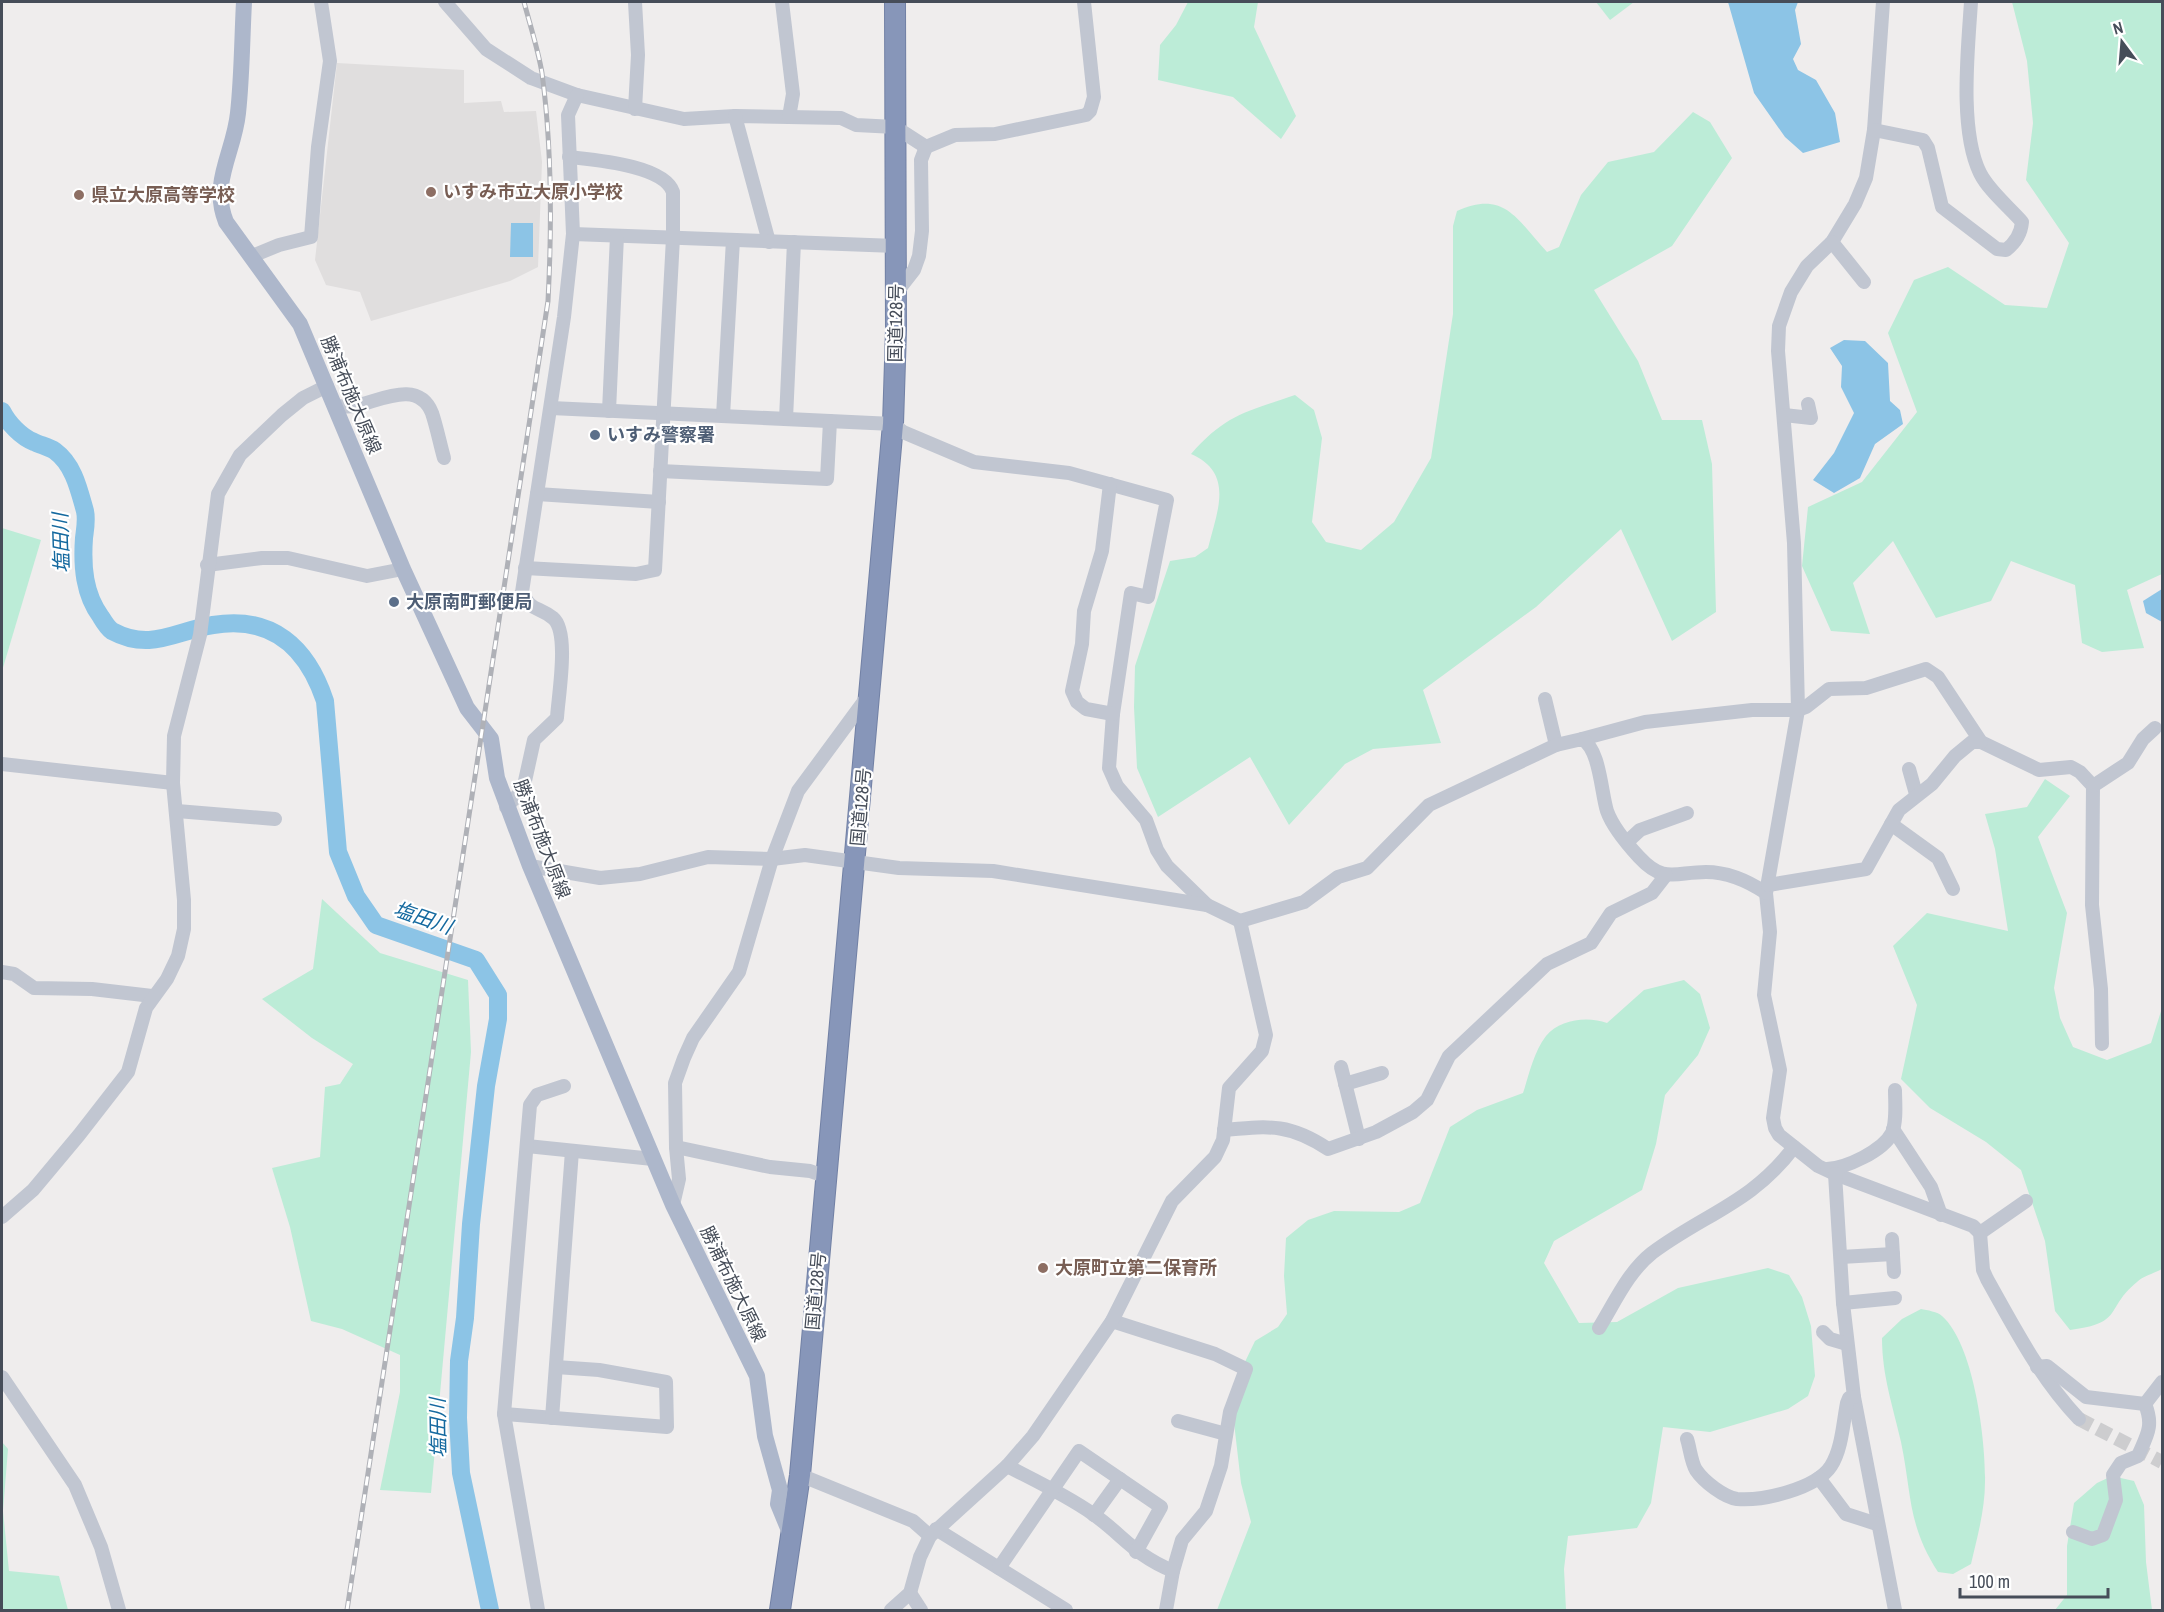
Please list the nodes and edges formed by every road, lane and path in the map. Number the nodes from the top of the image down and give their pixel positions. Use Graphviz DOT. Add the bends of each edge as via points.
graph roads {
  1 [pos="244,2"];
  2 [pos="321,2"];
  3 [pos="445,2"];
  4 [pos="636,2"];
  5 [pos="782,2"];
  6 [pos="895,2"];
  7 [pos="1084,2"];
  8 [pos="1883,2"];
  9 [pos="1971,2"];
  10 [pos="577,94"];
  11 [pos="635,108"];
  12 [pos="735,116"];
  13 [pos="789,117"];
  14 [pos="895,127"];
  15 [pos="1874,130"];
  16 [pos="926,147"];
  17 [pos="569,157"];
  18 [pos="573,234"];
  19 [pos="617,236"];
  20 [pos="673,238"];
  21 [pos="733,240"];
  22 [pos="769,242"];
  23 [pos="794,242"];
  24 [pos="1832,242"];
  25 [pos="896,246"];
  26 [pos="252,256"];
  27 [pos="1864,282"];
  28 [pos="896,292"];
  29 [pos="327,386"];
  30 [pos="1808,404"];
  31 [pos="335,406"];
  32 [pos="551,408"];
  33 [pos="609,411"];
  34 [pos="663,413"];
  35 [pos="1784,415"];
  36 [pos="723,416"];
  37 [pos="786,419"];
  38 [pos="830,422"];
  39 [pos="893,424"];
  40 [pos="444,458"];
  41 [pos="660,471"];
  42 [pos="1110,484"];
  43 [pos="537,494"];
  44 [pos="658,502"];
  45 [pos="207,566"];
  46 [pos="525,568"];
  47 [pos="403,569"];
  48 [pos="871,692"];
  49 [pos="1545,699"];
  50 [pos="1798,710"];
  51 [pos="1113,714"];
  52 [pos="2156,728"];
  53 [pos="1582,739"];
  54 [pos="1981,742"];
  55 [pos="1556,745"];
  56 [pos="2,764"];
  57 [pos="1909,769"];
  58 [pos="173,783"];
  59 [pos="2093,786"];
  60 [pos="1916,794"];
  61 [pos="506,807"];
  62 [pos="177,812"];
  63 [pos="1687,813"];
  64 [pos="275,819"];
  65 [pos="1891,824"];
  66 [pos="1627,843"];
  67 [pos="772,859"];
  68 [pos="856,861"];
  69 [pos="530,866"];
  70 [pos="1666,875"];
  71 [pos="1767,889"];
  72 [pos="1953,889"];
  73 [pos="1207,905"];
  74 [pos="1240,921"];
  75 [pos="2,972"];
  76 [pos="153,996"];
  77 [pos="2102,1044"];
  78 [pos="1341,1067"];
  79 [pos="1382,1073"];
  80 [pos="1345,1084"];
  81 [pos="564,1086"];
  82 [pos="1895,1090"];
  83 [pos="1893,1129"];
  84 [pos="1224,1130"];
  85 [pos="1359,1139"];
  86 [pos="527,1146"];
  87 [pos="1794,1146"];
  88 [pos="676,1147"];
  89 [pos="572,1151"];
  90 [pos="653,1159"];
  91 [pos="1830,1172"];
  92 [pos="827,1177"];
  93 [pos="2026,1201"];
  94 [pos="673,1205"];
  95 [pos="1941,1215"];
  96 [pos="2,1217"];
  97 [pos="1980,1233"];
  98 [pos="1892,1239"];
  99 [pos="1893,1254"];
  100 [pos="1841,1257"];
  101 [pos="1894,1272"];
  102 [pos="1895,1298"];
  103 [pos="1843,1303"];
  104 [pos="1112,1321"];
  105 [pos="1599,1328"];
  106 [pos="1823,1332"];
  107 [pos="1847,1344"];
  108 [pos="556,1367"];
  109 [pos="2037,1367"];
  110 [pos="2,1377"];
  111 [pos="2163,1382"];
  112 [pos="2163,1391"];
  113 [pos="1854,1397"];
  114 [pos="2145,1404"];
  115 [pos="504,1414"];
  116 [pos="552,1418"];
  117 [pos="2079,1419"];
  118 [pos="1178,1420"];
  119 [pos="1226,1434"];
  120 [pos="1687,1439"];
  121 [pos="1006,1466"];
  122 [pos="800,1474"];
  123 [pos="1819,1478"];
  124 [pos="1120,1479"];
  125 [pos="1054,1489"];
  126 [pos="1094,1515"];
  127 [pos="1877,1524"];
  128 [pos="933,1532"];
  129 [pos="2073,1532"];
  130 [pos="790,1533"];
  131 [pos="1136,1552"];
  132 [pos="999,1568"];
  133 [pos="1173,1571"];
  134 [pos="910,1593"];
  135 [pos="119,1611"];
  136 [pos="538,1611"];
  137 [pos="780,1611"];
  138 [pos="891,1611"];
  139 [pos="921,1611"];
  140 [pos="1066,1611"];
  141 [pos="1166,1611"];
  142 [pos="1895,1611"];
  1 -- 26 [label="main road, 勝浦布施大原線" via="238,115 219,196 226,222"];
  2 -- 26 [label="street" via="330,61 311,237"];
  3 -- 10 [label="street" via="486,49 531,78"];
  4 -- 11 [label="street"];
  5 -- 13 [label="street" via="793,94"];
  6 -- 14 [label="highway, 国道128号"];
  7 -- 16 [label="street" via="1094,97 1086,115 995,134 955,135"];
  8 -- 15 [label="street"];
  9 -- 15 [label="street" via="1967,80 1970,136 1983,177 2022,222 2014,243 2000,251 1943,209 1923,140"];
  10 -- 11 [label="street"];
  10 -- 17 [label="street" via="567,115"];
  11 -- 12 [label="street" via="684,119"];
  12 -- 13 [label="street"];
  12 -- 22 [label="street"];
  13 -- 14 [label="street" via="841,118 856,125"];
  14 -- 16 [label="street"];
  14 -- 25 [label="highway, 国道128号"];
  15 -- 24 [label="street" via="1866,178 1856,204"];
  16 -- 28 [label="street" via="921,160 919,256 914,270"];
  17 -- 18 [label="street"];
  17 -- 20 [label="street" via="625,164 671,185"];
  18 -- 19 [label="street"];
  18 -- 32 [label="street"];
  19 -- 20 [label="street"];
  19 -- 33 [label="street"];
  20 -- 21 [label="street"];
  20 -- 34 [label="street"];
  21 -- 22 [label="street"];
  21 -- 36 [label="street"];
  22 -- 23 [label="street"];
  23 -- 25 [label="street"];
  23 -- 37 [label="street"];
  24 -- 27 [label="street"];
  24 -- 35 [label="street" via="1807,266 1791,292 1779,326"];
  25 -- 28 [label="highway, 国道128号"];
  26 -- 29 [label="main road, 勝浦布施大原線" via="300,324"];
  28 -- 39 [label="highway, 国道128号"];
  29 -- 31 [label="main road, 勝浦布施大原線"];
  29 -- 45 [label="street" via="303,398 240,455 218,494"];
  30 -- 35 [label="street" via="1811,418"];
  31 -- 40 [label="street" via="353,406 398,393 412,395 431,411"];
  31 -- 47 [label="main road, 勝浦布施大原線"];
  32 -- 33 [label="street"];
  32 -- 43 [label="street"];
  33 -- 34 [label="street"];
  34 -- 36 [label="street"];
  34 -- 41 [label="street"];
  35 -- 50 [label="street" via="1797,590"];
  36 -- 37 [label="street"];
  37 -- 38 [label="street"];
  38 -- 39 [label="street"];
  38 -- 41 [label="street" via="827,479"];
  39 -- 42 [label="street" via="974,462 1060,472"];
  39 -- 48 [label="highway, 国道128号"];
  41 -- 44 [label="street"];
  42 -- 51 [label="street" via="1102,551 1084,611 1072,691 1086,709"];
  42 -- 51 [label="street" via="1167,500 1148,597 1131,593"];
  43 -- 44 [label="street"];
  43 -- 46 [label="street"];
  44 -- 46 [label="street" via="655,570 636,574"];
  45 -- 47 [label="street" via="288,558 367,576"];
  45 -- 58 [label="street" via="200,635 175,726"];
  46 -- 61 [label="street" via="522,592 528,606 553,618 563,635 557,718 534,740 523,790"];
  47 -- 61 [label="main road, 勝浦布施大原線" via="467,708 491,739 494,768"];
  48 -- 67 [label="street" via="798,791"];
  48 -- 68 [label="highway, 国道128号"];
  49 -- 55 [label="street"];
  50 -- 53 [label="street" via="1752,710 1645,722"];
  50 -- 54 [label="street" via="1829,689 1866,688 1926,669 1938,677"];
  50 -- 71 [label="street"];
  51 -- 73 [label="street" via="1109,768 1117,786 1146,820 1167,866"];
  52 -- 59 [label="street" via="2143,739 2128,763"];
  53 -- 55 [label="street"];
  53 -- 66 [label="street" via="1592,748 1608,813"];
  54 -- 59 [label="street" via="2039,770 2071,767"];
  54 -- 60 [label="street" via="1972,742 1932,784"];
  55 -- 74 [label="street" via="1429,805 1367,868 1338,877 1304,902"];
  56 -- 58 [label="street"];
  57 -- 60 [label="street"];
  58 -- 62 [label="street"];
  59 -- 77 [label="street" via="2092,905"];
  60 -- 65 [label="street"];
  61 -- 69 [label="main road, 勝浦布施大原線"];
  62 -- 64 [label="street"];
  62 -- 76 [label="street" via="184,929 178,956"];
  63 -- 66 [label="street" via="1640,830"];
  65 -- 71 [label="street" via="1866,869"];
  65 -- 72 [label="street" via="1938,858"];
  66 -- 70 [label="street" via="1640,859"];
  67 -- 68 [label="street" via="805,855"];
  67 -- 69 [label="street" via="708,857 640,874 600,878"];
  67 -- 88 [label="street" via="739,972 693,1038 675,1083"];
  68 -- 73 [label="street" via="899,868 993,871"];
  68 -- 92 [label="highway, 国道128号"];
  69 -- 90 [label="main road, 勝浦布施大原線"];
  70 -- 71 [label="street" via="1731,875"];
  70 -- 85 [label="street" via="1652,893 1611,913 1591,943 1547,964 1449,1056 1427,1100 1413,1112"];
  71 -- 87 [label="street" via="1770,932 1764,995 1780,1070 1773,1118 1779,1135"];
  73 -- 74 [label="street"];
  74 -- 84 [label="street" via="1266,1035 1262,1051 1229,1088"];
  75 -- 76 [label="street" via="14,974 34,988"];
  76 -- 96 [label="street" via="128,1072 33,1190"];
  78 -- 80 [label="street"];
  79 -- 80 [label="street"];
  80 -- 85 [label="street"];
  81 -- 86 [label="street" via="537,1095 530,1105"];
  82 -- 83 [label="street"];
  83 -- 91 [label="street" via="1886,1140 1856,1162"];
  83 -- 95 [label="street" via="1931,1187"];
  84 -- 85 [label="street" via="1274,1125 1293,1129 1328,1149"];
  84 -- 104 [label="street" via="1215,1157 1172,1202"];
  86 -- 89 [label="street"];
  86 -- 115 [label="street"];
  87 -- 91 [label="street"];
  87 -- 105 [label="street" via="1776,1171 1750,1192 1639,1266"];
  88 -- 92 [label="street"];
  88 -- 94 [label="street" via="679,1179"];
  89 -- 90 [label="street"];
  89 -- 108 [label="street"];
  90 -- 94 [label="main road, 勝浦布施大原線"];
  91 -- 95 [label="street"];
  91 -- 100 [label="street"];
  92 -- 122 [label="highway, 国道128号"];
  93 -- 97 [label="street"];
  94 -- 130 [label="main road, 勝浦布施大原線" via="757,1376 765,1436 780,1490 778,1504"];
  95 -- 97 [label="street" via="1973,1226"];
  97 -- 109 [label="street" via="1983,1270"];
  98 -- 99 [label="street"];
  99 -- 100 [label="street"];
  99 -- 101 [label="street"];
  100 -- 103 [label="street"];
  102 -- 103 [label="street"];
  103 -- 107 [label="street"];
  104 -- 119 [label="street" via="1215,1354 1246,1369"];
  104 -- 121 [label="street" via="1033,1436"];
  106 -- 107 [label="street" via="1830,1339"];
  107 -- 113 [label="street"];
  108 -- 116 [label="street"];
  108 -- 116 [label="street" via="666,1382 667,1427"];
  109 -- 114 [label="street" via="2047,1366 2086,1397"];
  109 -- 117 [label="street"];
  110 -- 135 [label="street" via="75,1485 101,1547"];
  111 -- 114 [label="street"];
  112 -- 114 [label="street"];
  113 -- 123 [label="street" via="1847,1403 1835,1458"];
  113 -- 127 [label="street"];
  114 -- 129 [label="street" via="2151,1418 2149,1429 2138,1456 2121,1463 2114,1475 2116,1500 2103,1535 2092,1539"];
  115 -- 116 [label="street"];
  115 -- 136 [label="street"];
  118 -- 119 [label="street"];
  119 -- 133 [label="street" via="1221,1466 1206,1511 1182,1540"];
  120 -- 123 [label="street" via="1696,1470 1723,1494 1737,1498 1790,1492"];
  121 -- 125 [label="street"];
  121 -- 128 [label="street"];
  122 -- 128 [label="street"];
  122 -- 130 [label="highway, 国道128号"];
  123 -- 127 [label="street" via="1846,1514"];
  124 -- 125 [label="street" via="1078,1451"];
  124 -- 126 [label="street"];
  124 -- 131 [label="street" via="1161,1507"];
  125 -- 126 [label="street"];
  125 -- 132 [label="street"];
  126 -- 131 [label="street"];
  127 -- 142 [label="street"];
  128 -- 132 [label="street"];
  128 -- 134 [label="street" via="920,1557"];
  130 -- 137 [label="highway, 国道128号"];
  131 -- 133 [label="street"];
  132 -- 140 [label="street"];
  133 -- 141 [label="street"];
  134 -- 138 [label="street"];
  134 -- 139 [label="street"];
}
